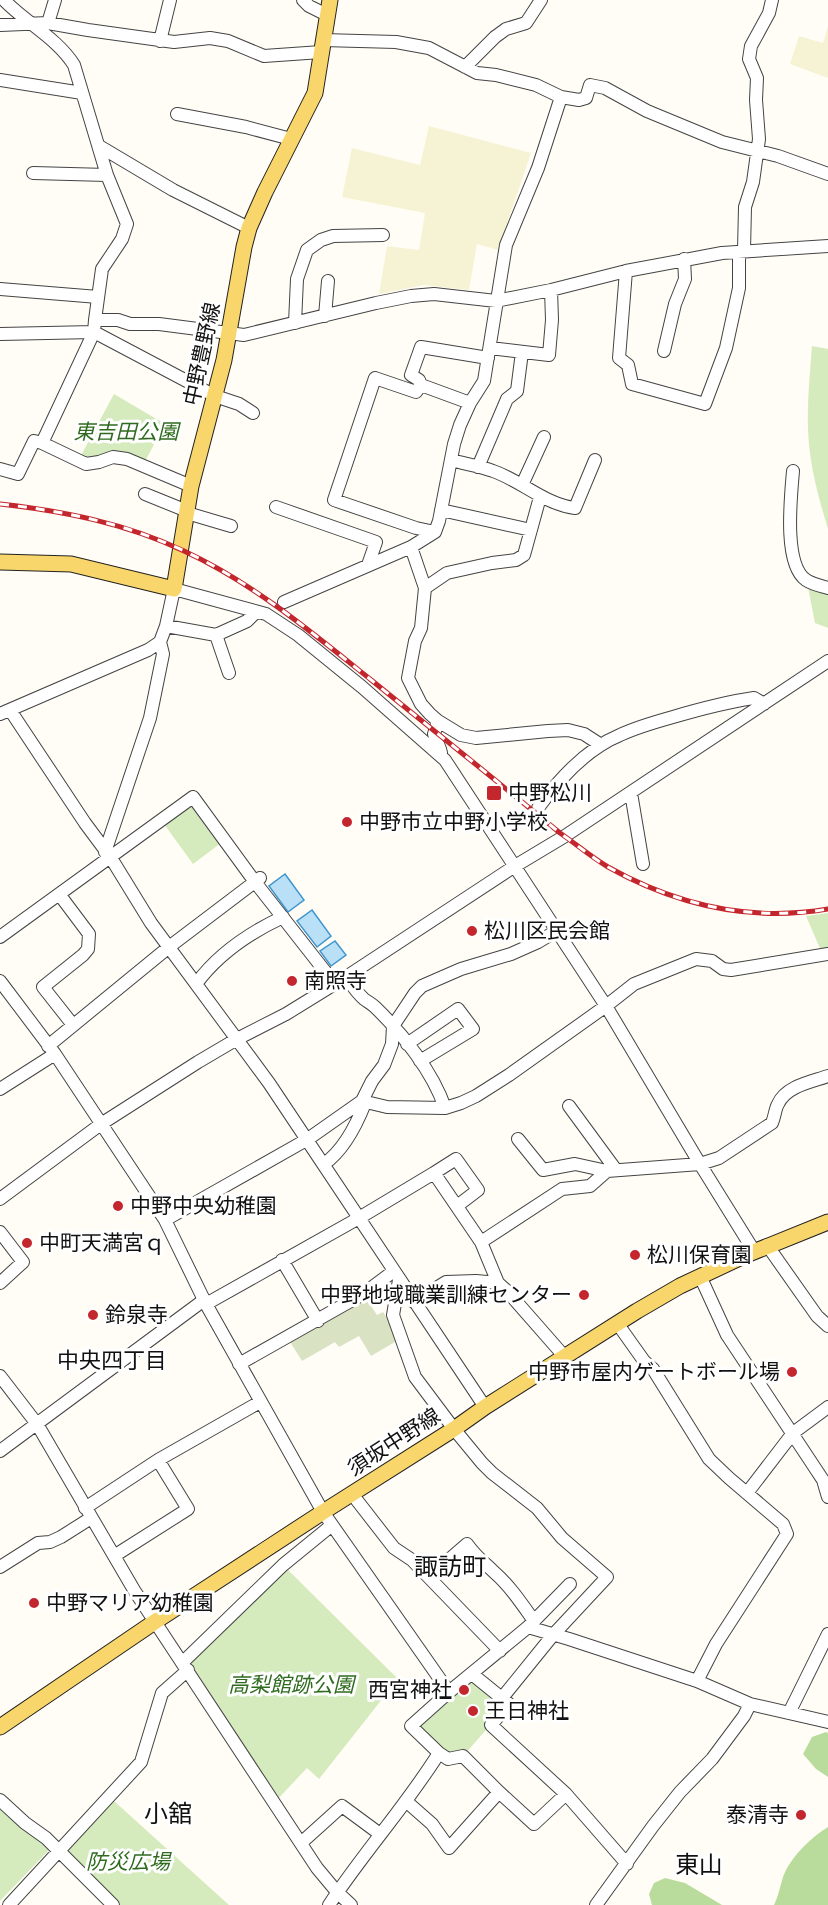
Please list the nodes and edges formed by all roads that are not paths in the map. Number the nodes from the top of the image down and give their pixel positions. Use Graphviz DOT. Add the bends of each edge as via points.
graph roads {
  1 [pos="4,0"];
  2 [pos="55,0"];
  3 [pos="170,0"];
  4 [pos="303,0"];
  5 [pos="541,0"];
  6 [pos="772,0"];
  7 [pos="328,8"];
  8 [pos="31,23"];
  9 [pos="48,23"];
  10 [pos="0,25"];
  11 [pos="160,41"];
  12 [pos="322,46"];
  13 [pos="465,67"];
  14 [pos="0,80"];
  15 [pos="82,93"];
  16 [pos="561,97"];
  17 [pos="177,114"];
  18 [pos="291,139"];
  19 [pos="99,146"];
  20 [pos="757,152"];
  21 [pos="33,173"];
  22 [pos="828,174"];
  23 [pos="107,175"];
  24 [pos="249,228"];
  25 [pos="384,235"];
  26 [pos="828,246"];
  27 [pos="742,251"];
  28 [pos="684,259"];
  29 [pos="626,271"];
  30 [pos="328,281"];
  31 [pos="0,289"];
  32 [pos="552,290"];
  33 [pos="98,297"];
  34 [pos="496,301"];
  35 [pos="325,316"];
  36 [pos="295,323"];
  37 [pos="94,326"];
  38 [pos="0,334"];
  39 [pos="229,334"];
  40 [pos="664,351"];
  41 [pos="522,352"];
  42 [pos="489,353"];
  43 [pos="421,385"];
  44 [pos="215,396"];
  45 [pos="470,403"];
  46 [pos="253,413"];
  47 [pos="544,438"];
  48 [pos="42,443"];
  49 [pos="452,460"];
  50 [pos="595,460"];
  51 [pos="478,467"];
  52 [pos="0,469"];
  53 [pos="793,471"];
  54 [pos="522,485"];
  55 [pos="191,486"];
  56 [pos="146,494"];
  57 [pos="540,497"];
  58 [pos="276,507"];
  59 [pos="441,510"];
  60 [pos="187,512"];
  61 [pos="231,526"];
  62 [pos="531,530"];
  63 [pos="435,532"];
  64 [pos="411,547"];
  65 [pos="0,562"];
  66 [pos="369,565"];
  67 [pos="425,588"];
  68 [pos="828,588"];
  69 [pos="174,589"];
  70 [pos="284,602"];
  71 [pos="256,612"];
  72 [pos="166,626"];
  73 [pos="216,635"];
  74 [pos="160,642"];
  75 [pos="828,661"];
  76 [pos="229,674"];
  77 [pos="764,704"];
  78 [pos="5,712"];
  79 [pos="438,721"];
  80 [pos="601,745"];
  81 [pos="441,755"];
  82 [pos="630,793"];
  83 [pos="538,808"];
  84 [pos="108,855"];
  85 [pos="643,864"];
  86 [pos="515,866"];
  87 [pos="258,880"];
  88 [pos="59,894"];
  89 [pos="283,917"];
  90 [pos="558,930"];
  91 [pos="0,937"];
  92 [pos="169,947"];
  93 [pos="828,954"];
  94 [pos="0,981"];
  95 [pos="340,981"];
  96 [pos="196,984"];
  97 [pos="606,1006"];
  98 [pos="73,1025"];
  99 [pos="393,1026"];
  100 [pos="237,1039"];
  101 [pos="407,1044"];
  102 [pos="52,1050"];
  103 [pos="420,1061"];
  104 [pos="828,1076"];
  105 [pos="0,1089"];
  106 [pos="363,1102"];
  107 [pos="569,1106"];
  108 [pos="445,1107"];
  109 [pos="101,1124"];
  110 [pos="308,1139"];
  111 [pos="519,1139"];
  112 [pos="324,1164"];
  113 [pos="700,1164"];
  114 [pos="612,1170"];
  115 [pos="434,1173"];
  116 [pos="0,1199"];
  117 [pos="456,1206"];
  118 [pos="359,1218"];
  119 [pos="165,1220"];
  120 [pos="828,1222"];
  121 [pos="0,1232"];
  122 [pos="481,1242"];
  123 [pos="761,1248"];
  124 [pos="282,1260"];
  125 [pos="396,1276"];
  126 [pos="700,1276"];
  127 [pos="0,1283"];
  128 [pos="498,1283"];
  129 [pos="205,1302"];
  130 [pos="414,1302"];
  131 [pos="318,1321"];
  132 [pos="617,1323"];
  133 [pos="828,1326"];
  134 [pos="564,1356"];
  135 [pos="239,1364"];
  136 [pos="0,1376"];
  137 [pos="260,1402"];
  138 [pos="485,1407"];
  139 [pos="828,1407"];
  140 [pos="37,1424"];
  141 [pos="454,1429"];
  142 [pos="793,1433"];
  143 [pos="0,1451"];
  144 [pos="158,1460"];
  145 [pos="747,1493"];
  146 [pos="352,1494"];
  147 [pos="828,1497"];
  148 [pos="323,1512"];
  149 [pos="88,1513"];
  150 [pos="332,1525"];
  151 [pos="114,1556"];
  152 [pos="0,1567"];
  153 [pos="429,1577"];
  154 [pos="570,1584"];
  155 [pos="156,1621"];
  156 [pos="531,1624"];
  157 [pos="828,1634"];
  158 [pos="553,1635"];
  159 [pos="500,1651"];
  160 [pos="185,1666"];
  161 [pos="472,1674"];
  162 [pos="697,1681"];
  163 [pos="449,1692"];
  164 [pos="502,1698"];
  165 [pos="750,1704"];
  166 [pos="789,1713"];
  167 [pos="828,1722"];
  168 [pos="0,1727"];
  169 [pos="439,1753"];
  170 [pos="499,1792"];
  171 [pos="566,1794"];
  172 [pos="0,1800"];
  173 [pos="406,1802"];
  174 [pos="380,1834"];
  175 [pos="301,1843"];
  176 [pos="59,1851"];
  177 [pos="627,1864"];
  178 [pos="337,1892"];
  179 [pos="9,1905"];
  180 [pos="113,1905"];
  181 [pos="329,1905"];
  182 [pos="351,1905"];
  183 [pos="596,1905"];
  1 -- 8 [label="street"];
  2 -- 9 [label="street"];
  3 -- 11 [label="street"];
  4 -- 7 [label="street" via="309,6"];
  5 -- 13 [label="street" via="526,23 506,29"];
  6 -- 20 [label="street" via="749,59 757,78"];
  7 -- 12 [label="main road, 中野豊野線"];
  8 -- 9 [label="street"];
  8 -- 10 [label="street"];
  8 -- 15 [label="street" via="65,51 74,65"];
  9 -- 11 [label="street"];
  11 -- 12 [label="street" via="210,38 264,56"];
  12 -- 13 [label="street" via="396,42 429,48"];
  12 -- 18 [label="main road, 中野豊野線" via="315,93"];
  13 -- 16 [label="street" via="536,85"];
  14 -- 15 [label="street"];
  15 -- 19 [label="street"];
  16 -- 20 [label="street" via="579,100 586,98 590,86 605,87 647,111"];
  16 -- 34 [label="street" via="538,168 506,245"];
  17 -- 18 [label="street"];
  18 -- 24 [label="main road, 中野豊野線"];
  19 -- 23 [label="street"];
  19 -- 24 [label="street" via="173,190"];
  20 -- 22 [label="street"];
  20 -- 27 [label="street" via="745,207"];
  21 -- 23 [label="street"];
  23 -- 33 [label="street" via="127,224 102,269"];
  24 -- 39 [label="main road, 中野豊野線"];
  25 -- 36 [label="street" via="333,236 307,250 297,279"];
  26 -- 27 [label="street"];
  27 -- 28 [label="street"];
  27 -- 29 [label="street" via="739,288 726,348 705,404 632,384 628,365 619,358"];
  28 -- 29 [label="street"];
  28 -- 40 [label="street" via="685,279"];
  29 -- 32 [label="street"];
  30 -- 35 [label="street"];
  31 -- 33 [label="street"];
  32 -- 34 [label="street"];
  32 -- 41 [label="street" via="549,355"];
  33 -- 37 [label="street"];
  34 -- 35 [label="street" via="434,294 411,296"];
  34 -- 42 [label="street"];
  35 -- 36 [label="street"];
  36 -- 39 [label="street" via="244,335"];
  37 -- 38 [label="street"];
  37 -- 39 [label="street" via="118,320"];
  37 -- 44 [label="street"];
  37 -- 48 [label="street"];
  39 -- 44 [label="main road, 中野豊野線"];
  41 -- 42 [label="street"];
  41 -- 51 [label="street" via="517,391 507,399"];
  42 -- 43 [label="street" via="421,347 411,375"];
  42 -- 45 [label="street" via="484,381"];
  43 -- 45 [label="street"];
  43 -- 63 [label="street" via="416,392 375,378 334,500"];
  44 -- 46 [label="street"];
  44 -- 55 [label="main road, 中野豊野線"];
  45 -- 49 [label="street" via="460,424"];
  47 -- 54 [label="street"];
  48 -- 52 [label="street" via="34,441 18,474"];
  48 -- 55 [label="street" via="86,464 113,457 127,459"];
  49 -- 51 [label="street"];
  49 -- 59 [label="street"];
  50 -- 57 [label="street" via="575,508"];
  51 -- 54 [label="street"];
  53 -- 68 [label="street" via="789,531 798,572"];
  54 -- 57 [label="street"];
  55 -- 60 [label="main road, 中野豊野線"];
  56 -- 60 [label="street"];
  57 -- 62 [label="street"];
  58 -- 66 [label="street" via="376,542"];
  59 -- 62 [label="street"];
  59 -- 63 [label="street"];
  60 -- 61 [label="street"];
  60 -- 69 [label="main road, 中野豊野線"];
  62 -- 67 [label="street" via="524,555 516,560 447,573"];
  63 -- 64 [label="street"];
  64 -- 66 [label="street"];
  64 -- 67 [label="street"];
  65 -- 69 [label="main road" via="71,564"];
  66 -- 70 [label="street"];
  67 -- 79 [label="street" via="421,628 408,678 421,704"];
  69 -- 71 [label="street"];
  69 -- 72 [label="street"];
  71 -- 73 [label="street" via="247,621"];
  71 -- 81 [label="street" via="266,614 298,635"];
  72 -- 73 [label="street"];
  72 -- 74 [label="street"];
  73 -- 76 [label="street"];
  74 -- 78 [label="street"];
  74 -- 84 [label="street" via="163,654 150,718"];
  75 -- 77 [label="street"];
  77 -- 80 [label="street" via="754,698 697,710 619,735"];
  77 -- 82 [label="street"];
  78 -- 84 [label="street"];
  79 -- 80 [label="street" via="461,735 476,738 568,730"];
  79 -- 81 [label="street" via="434,734"];
  80 -- 83 [label="street" via="553,786"];
  81 -- 86 [label="street"];
  82 -- 85 [label="street"];
  82 -- 86 [label="street"];
  84 -- 87 [label="street" via="193,797"];
  84 -- 88 [label="street"];
  84 -- 92 [label="street"];
  86 -- 90 [label="street"];
  86 -- 95 [label="street"];
  87 -- 89 [label="street"];
  87 -- 92 [label="street"];
  88 -- 91 [label="street"];
  88 -- 98 [label="street" via="90,934 83,955 43,987"];
  89 -- 95 [label="street"];
  89 -- 96 [label="street" via="259,928 220,956"];
  90 -- 97 [label="street"];
  90 -- 99 [label="street" via="511,954 422,986"];
  92 -- 96 [label="street"];
  92 -- 98 [label="street"];
  93 -- 97 [label="street" via="731,970 696,959 634,984"];
  94 -- 102 [label="street"];
  95 -- 99 [label="street"];
  95 -- 100 [label="street"];
  96 -- 100 [label="street"];
  97 -- 108 [label="street" via="476,1096"];
  97 -- 113 [label="street"];
  98 -- 102 [label="street"];
  99 -- 101 [label="street"];
  99 -- 106 [label="street" via="389,1056"];
  100 -- 109 [label="street"];
  100 -- 110 [label="street"];
  101 -- 103 [label="street"];
  101 -- 103 [label="street" via="458,1009 472,1029"];
  102 -- 105 [label="street"];
  102 -- 109 [label="street"];
  103 -- 108 [label="street" via="439,1089"];
  104 -- 113 [label="street" via="794,1088 778,1104 772,1123 719,1158"];
  106 -- 108 [label="street" via="387,1107"];
  106 -- 110 [label="street"];
  106 -- 112 [label="street" via="358,1123 334,1157"];
  107 -- 114 [label="street"];
  109 -- 116 [label="street"];
  109 -- 119 [label="street"];
  110 -- 112 [label="street"];
  110 -- 119 [label="street"];
  111 -- 114 [label="street" via="543,1170 575,1164"];
  112 -- 118 [label="street"];
  113 -- 114 [label="street"];
  113 -- 123 [label="street"];
  114 -- 122 [label="street" via="590,1186 562,1189"];
  115 -- 117 [label="street"];
  115 -- 117 [label="street" via="456,1159 478,1190"];
  115 -- 118 [label="street"];
  117 -- 122 [label="street"];
  118 -- 124 [label="street"];
  118 -- 125 [label="street"];
  119 -- 129 [label="street"];
  120 -- 123 [label="main road, 須坂中野線"];
  121 -- 127 [label="street" via="23,1262"];
  122 -- 128 [label="street"];
  123 -- 126 [label="main road, 須坂中野線"];
  123 -- 133 [label="street"];
  124 -- 129 [label="street"];
  124 -- 131 [label="street"];
  125 -- 130 [label="street"];
  125 -- 131 [label="street"];
  125 -- 141 [label="street" via="393,1315 415,1377"];
  126 -- 132 [label="main road, 須坂中野線"];
  126 -- 142 [label="street" via="727,1335"];
  128 -- 130 [label="street" via="446,1282"];
  128 -- 134 [label="street"];
  129 -- 135 [label="street"];
  129 -- 140 [label="street"];
  130 -- 138 [label="street"];
  131 -- 135 [label="street"];
  132 -- 134 [label="main road, 須坂中野線"];
  132 -- 145 [label="street" via="653,1369 710,1459"];
  134 -- 138 [label="main road, 須坂中野線"];
  135 -- 137 [label="street"];
  136 -- 140 [label="street"];
  137 -- 144 [label="street"];
  137 -- 148 [label="street"];
  138 -- 141 [label="main road, 須坂中野線"];
  139 -- 142 [label="street"];
  140 -- 143 [label="street"];
  140 -- 149 [label="street"];
  141 -- 146 [label="main road, 須坂中野線"];
  141 -- 158 [label="street" via="492,1473 537,1508 562,1538 607,1577"];
  142 -- 145 [label="street"];
  142 -- 147 [label="street" via="823,1480"];
  144 -- 149 [label="street"];
  144 -- 151 [label="street" via="188,1509"];
  145 -- 162 [label="street" via="783,1524 787,1534 716,1644"];
  146 -- 148 [label="main road, 須坂中野線"];
  146 -- 153 [label="street" via="394,1548"];
  148 -- 150 [label="street"];
  148 -- 155 [label="main road, 須坂中野線"];
  149 -- 151 [label="street"];
  149 -- 152 [label="street" via="61,1538 38,1543"];
  150 -- 160 [label="street" via="263,1584"];
  150 -- 163 [label="street"];
  151 -- 155 [label="street"];
  153 -- 156 [label="street" via="467,1544 519,1599"];
  153 -- 159 [label="street"];
  154 -- 156 [label="street"];
  155 -- 160 [label="street"];
  155 -- 168 [label="main road, 須坂中野線"];
  156 -- 158 [label="street"];
  156 -- 159 [label="street"];
  157 -- 166 [label="street"];
  158 -- 162 [label="street"];
  158 -- 164 [label="street"];
  159 -- 161 [label="street"];
  160 -- 175 [label="street"];
  160 -- 176 [label="street" via="162,1693 141,1762"];
  161 -- 163 [label="street"];
  161 -- 164 [label="street"];
  162 -- 165 [label="street"];
  163 -- 169 [label="street" via="411,1726"];
  164 -- 171 [label="street" via="509,1704 491,1725"];
  165 -- 166 [label="street"];
  165 -- 177 [label="street" via="712,1760 680,1792"];
  166 -- 167 [label="street"];
  169 -- 170 [label="street" via="448,1759 463,1756"];
  169 -- 173 [label="street"];
  170 -- 171 [label="street" via="534,1824"];
  170 -- 173 [label="street" via="449,1848 432,1824"];
  171 -- 177 [label="street"];
  172 -- 176 [label="street"];
  173 -- 174 [label="street"];
  174 -- 175 [label="street" via="342,1806"];
  174 -- 178 [label="street"];
  175 -- 178 [label="street"];
  176 -- 179 [label="street"];
  176 -- 180 [label="street"];
  177 -- 183 [label="street"];
  178 -- 181 [label="street"];
  178 -- 182 [label="street"];
}
